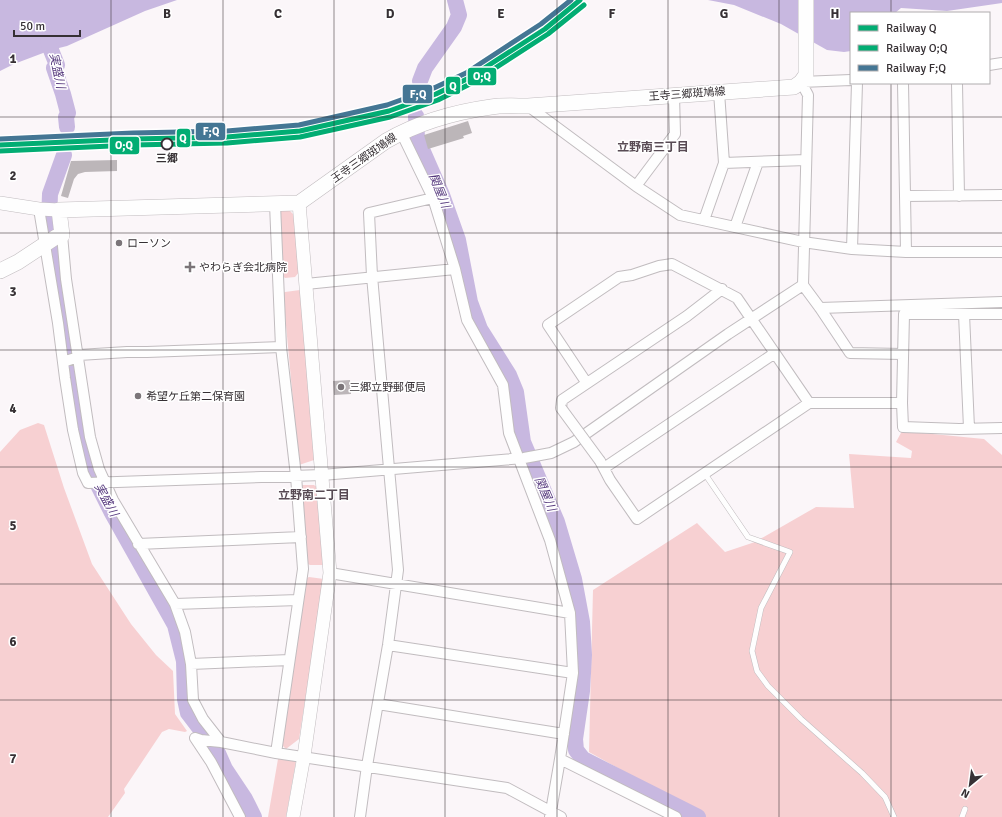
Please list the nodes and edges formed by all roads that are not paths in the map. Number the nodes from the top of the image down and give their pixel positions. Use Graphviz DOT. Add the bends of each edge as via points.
graph roads {
  1 [pos="806,0"];
  2 [pos="1002,63"];
  3 [pos="990,65"];
  4 [pos="850,80"];
  5 [pos="801,82"];
  6 [pos="857,84"];
  7 [pos="903,84"];
  8 [pos="957,84"];
  9 [pos="719,92"];
  10 [pos="674,95"];
  11 [pos="528,106"];
  12 [pos="411,129"];
  13 [pos="806,160"];
  14 [pos="724,162"];
  15 [pos="758,162"];
  16 [pos="636,186"];
  17 [pos="1002,195"];
  18 [pos="905,196"];
  19 [pos="959,196"];
  20 [pos="433,198"];
  21 [pos="0,203"];
  22 [pos="299,203"];
  23 [pos="275,204"];
  24 [pos="49,210"];
  25 [pos="704,220"];
  26 [pos="735,227"];
  27 [pos="53,240"];
  28 [pos="804,242"];
  29 [pos="852,249"];
  30 [pos="906,252"];
  31 [pos="1002,252"];
  32 [pos="455,269"];
  33 [pos="0,271"];
  34 [pos="372,276"];
  35 [pos="306,284"];
  36 [pos="803,285"];
  37 [pos="722,289"];
  38 [pos="1002,302"];
  39 [pos="820,308"];
  40 [pos="964,314"];
  41 [pos="1002,314"];
  42 [pos="751,319"];
  43 [pos="281,347"];
  44 [pos="775,353"];
  45 [pos="903,354"];
  46 [pos="77,357"];
  47 [pos="63,362"];
  48 [pos="586,382"];
  49 [pos="809,403"];
  50 [pos="902,403"];
  51 [pos="969,428"];
  52 [pos="1002,428"];
  53 [pos="522,458"];
  54 [pos="602,465"];
  55 [pos="389,469"];
  56 [pos="705,474"];
  57 [pos="322,475"];
  58 [pos="296,476"];
  59 [pos="103,482"];
  60 [pos="301,537"];
  61 [pos="138,544"];
  62 [pos="330,573"];
  63 [pos="396,585"];
  64 [pos="298,600"];
  65 [pos="175,604"];
  66 [pos="570,613"];
  67 [pos="388,645"];
  68 [pos="289,660"];
  69 [pos="191,664"];
  70 [pos="573,673"];
  71 [pos="378,704"];
  72 [pos="564,734"];
  73 [pos="218,742"];
  74 [pos="276,753"];
  75 [pos="304,756"];
  76 [pos="560,759"];
  77 [pos="367,766"];
  78 [pos="965,809"];
  79 [pos="551,814"];
  80 [pos="240,817"];
  81 [pos="293,817"];
  82 [pos="360,817"];
  83 [pos="562,817"];
  84 [pos="676,817"];
  85 [pos="894,817"];
  86 [pos="962,817"];
  1 -- 5 [label="main road" via="807,68"];
  2 -- 3 [label="street"];
  4 -- 5 [label="street"];
  5 -- 9 [label="main road, 王寺三郷斑鳩線" via="794,87"];
  5 -- 13 [label="street" via="808,95"];
  6 -- 29 [label="street"];
  7 -- 18 [label="street"];
  8 -- 19 [label="street"];
  9 -- 10 [label="main road, 王寺三郷斑鳩線"];
  9 -- 14 [label="street"];
  10 -- 11 [label="main road, 王寺三郷斑鳩線"];
  10 -- 16 [label="street" via="675,134"];
  11 -- 12 [label="main road, 王寺三郷斑鳩線" via="492,106 435,119"];
  11 -- 16 [label="street"];
  12 -- 20 [label="street"];
  12 -- 22 [label="main road, 王寺三郷斑鳩線" via="386,141"];
  13 -- 15 [label="street"];
  13 -- 28 [label="street"];
  14 -- 15 [label="street"];
  14 -- 25 [label="street"];
  15 -- 26 [label="street"];
  16 -- 25 [label="street" via="680,215"];
  17 -- 19 [label="street"];
  18 -- 19 [label="street"];
  18 -- 30 [label="street"];
  20 -- 32 [label="street"];
  20 -- 34 [label="street" via="369,213"];
  21 -- 24 [label="street"];
  22 -- 23 [label="main road"];
  22 -- 35 [label="street"];
  23 -- 24 [label="main road"];
  23 -- 43 [label="street"];
  24 -- 27 [label="main road"];
  24 -- 27 [label="street"];
  25 -- 26 [label="street"];
  26 -- 28 [label="street"];
  27 -- 33 [label="main road"];
  27 -- 46 [label="street" via="66,279"];
  27 -- 47 [label="street"];
  28 -- 29 [label="street"];
  28 -- 36 [label="street"];
  29 -- 30 [label="street"];
  30 -- 31 [label="street"];
  32 -- 34 [label="street"];
  32 -- 53 [label="street" via="467,320 503,385 509,433"];
  34 -- 35 [label="street"];
  34 -- 55 [label="street"];
  35 -- 57 [label="street"];
  36 -- 39 [label="street"];
  36 -- 42 [label="street"];
  37 -- 42 [label="street" via="737,298"];
  37 -- 48 [label="street" via="687,316"];
  37 -- 48 [label="street" via="672,264 619,277 548,326"];
  38 -- 39 [label="street"];
  39 -- 45 [label="street" via="850,353"];
  40 -- 41 [label="street"];
  40 -- 45 [label="street" via="904,314"];
  40 -- 51 [label="street"];
  42 -- 44 [label="street"];
  42 -- 53 [label="street" via="574,442 551,454"];
  43 -- 46 [label="street" via="126,352"];
  43 -- 58 [label="street"];
  44 -- 49 [label="street"];
  44 -- 54 [label="street"];
  45 -- 50 [label="street"];
  46 -- 47 [label="street"];
  46 -- 59 [label="street" via="90,437"];
  47 -- 59 [label="street" via="74,436 83,472 88,483"];
  48 -- 54 [label="street, bridge" via="562,400 561,408"];
  49 -- 50 [label="street"];
  49 -- 56 [label="street"];
  50 -- 51 [label="street" via="903,426"];
  51 -- 52 [label="street"];
  53 -- 55 [label="street"];
  53 -- 66 [label="street" via="550,540"];
  54 -- 56 [label="street" via="637,519"];
  55 -- 57 [label="street"];
  55 -- 63 [label="street" via="398,570"];
  56 -- 85 [label="lane" via="748,536 790,552 761,608 752,651 757,671 768,686 801,719 885,797"];
  57 -- 58 [label="street"];
  57 -- 62 [label="street"];
  58 -- 59 [label="street"];
  58 -- 60 [label="street"];
  59 -- 61 [label="street"];
  60 -- 61 [label="street"];
  60 -- 64 [label="street" via="303,569"];
  61 -- 65 [label="street"];
  62 -- 63 [label="street"];
  62 -- 75 [label="street"];
  63 -- 66 [label="street"];
  63 -- 67 [label="street"];
  64 -- 65 [label="street"];
  64 -- 68 [label="street"];
  65 -- 69 [label="street" via="185,632"];
  66 -- 70 [label="street"];
  67 -- 70 [label="street"];
  67 -- 71 [label="street"];
  68 -- 69 [label="street"];
  68 -- 74 [label="street"];
  69 -- 73 [label="street" via="194,700"];
  70 -- 72 [label="street"];
  71 -- 72 [label="street"];
  71 -- 77 [label="street"];
  72 -- 76 [label="street"];
  73 -- 74 [label="street"];
  73 -- 80 [label="street" via="195,738 211,762"];
  74 -- 75 [label="street"];
  75 -- 77 [label="street"];
  75 -- 81 [label="street"];
  76 -- 79 [label="street"];
  76 -- 84 [label="street"];
  77 -- 79 [label="street" via="507,788"];
  77 -- 82 [label="street"];
  78 -- 86 [label="lane"];
  79 -- 83 [label="street"];
}
